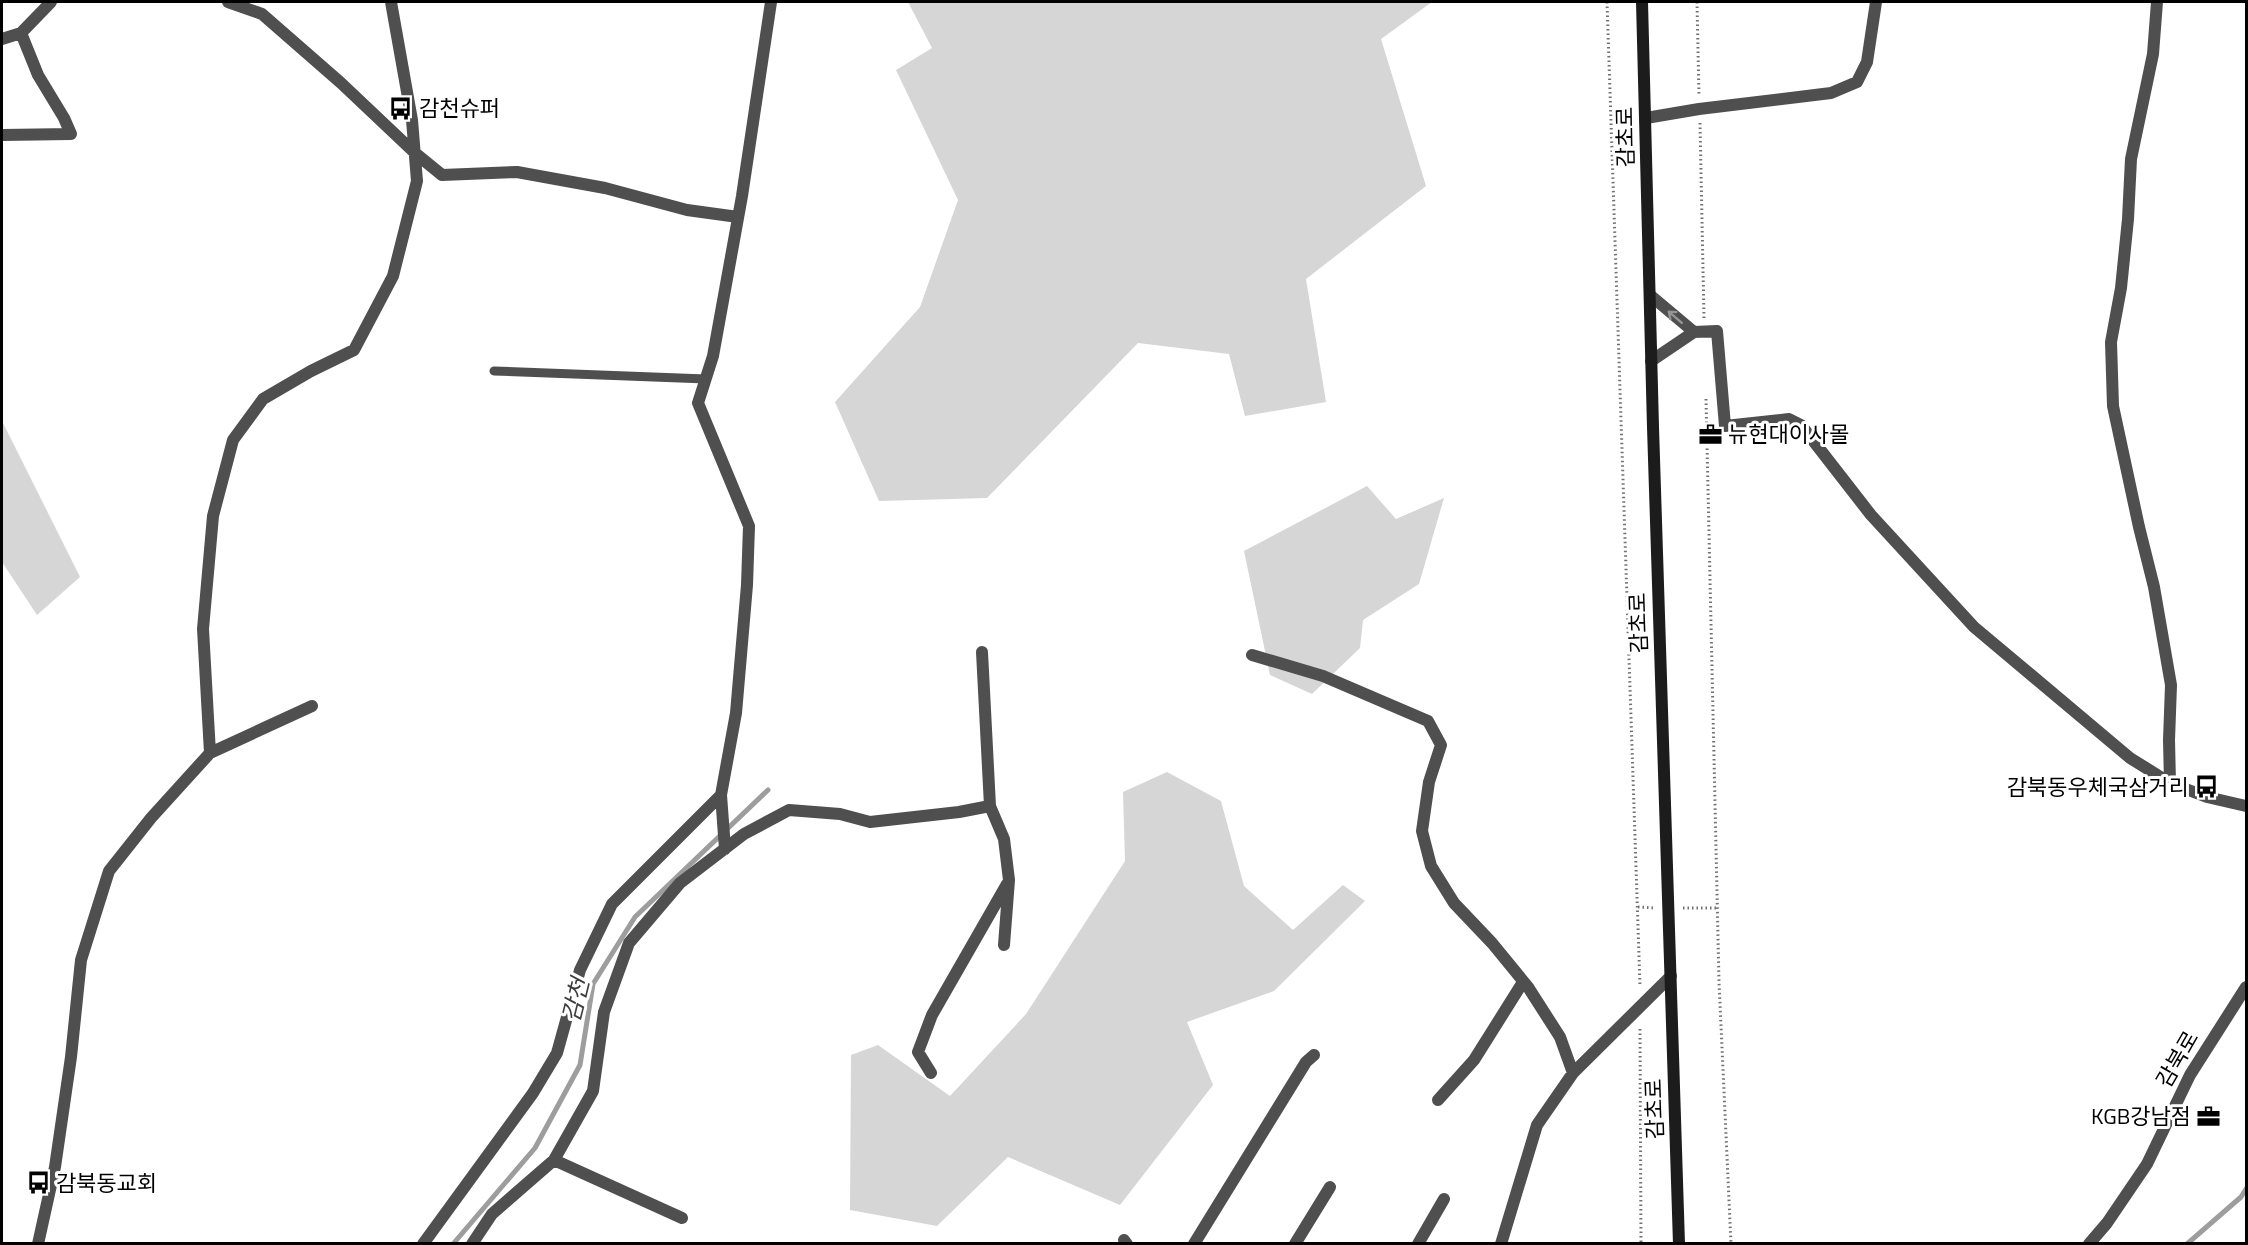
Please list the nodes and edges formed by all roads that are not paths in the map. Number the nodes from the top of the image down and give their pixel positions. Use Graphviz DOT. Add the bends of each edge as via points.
graph roads {
  1 [pos="51,2"];
  2 [pos="228,2"];
  3 [pos="390,2"];
  4 [pos="771,2"];
  5 [pos="1642,2"];
  6 [pos="1876,2"];
  7 [pos="2157,2"];
  8 [pos="21,33"];
  9 [pos="2,39"];
  10 [pos="1646,118"];
  11 [pos="2,135"];
  12 [pos="415,153"];
  13 [pos="738,217"];
  14 [pos="1650,295"];
  15 [pos="1699,332"];
  16 [pos="1651,361"];
  17 [pos="494,371"];
  18 [pos="706,379"];
  19 [pos="982,652"];
  20 [pos="1252,655"];
  21 [pos="312,706"];
  22 [pos="210,753"];
  23 [pos="2170,783"];
  24 [pos="721,795"];
  25 [pos="990,806"];
  26 [pos="2247,806"];
  27 [pos="724,847"];
  28 [pos="1009,880"];
  29 [pos="1004,945"];
  30 [pos="1671,976"];
  31 [pos="1523,982"];
  32 [pos="2247,987"];
  33 [pos="1314,1055"];
  34 [pos="931,1073"];
  35 [pos="1573,1073"];
  36 [pos="1438,1100"];
  37 [pos="554,1160"];
  38 [pos="1330,1187"];
  39 [pos="1444,1199"];
  40 [pos="682,1218"];
  41 [pos="38,1244"];
  42 [pos="423,1244"];
  43 [pos="472,1244"];
  44 [pos="1194,1244"];
  45 [pos="1295,1244"];
  46 [pos="1418,1244"];
  47 [pos="1501,1244"];
  48 [pos="1678,1244"];
  49 [pos="2089,1244"];
  1 -- 8 [label="street"];
  2 -- 12 [label="street" via="262,14"];
  3 -- 12 [label="street"];
  4 -- 13 [label="street"];
  5 -- 10 [label="main road, 감초로"];
  6 -- 10 [label="street" via="1867,62 1857,82 1831,93"];
  7 -- 23 [label="street" via="2153,54 2131,159 2121,288 2111,342 2114,406 2154,586 2171,685"];
  8 -- 9 [label="street"];
  8 -- 11 [label="street" via="38,75 71,134"];
  10 -- 14 [label="main road, 감초로"];
  12 -- 13 [label="street" via="442,175 517,172 605,188 687,210"];
  12 -- 22 [label="street" via="417,180 393,276 362,339 354,350 263,399 233,440 213,516 203,629"];
  13 -- 18 [label="street"];
  15 -- 14 [label="street, one-way"];
  14 -- 16 [label="main road, 감초로"];
  15 -- 16 [label="street"];
  15 -- 23 [label="street" via="1717,331 1725,426 1789,419 1801,425 1871,515 1974,627 2130,758"];
  16 -- 30 [label="main road, 감초로"];
  17 -- 18 [label="lane"];
  18 -- 24 [label="street" via="698,403 749,526 736,712"];
  19 -- 25 [label="street"];
  20 -- 31 [label="street" via="1323,676 1428,720 1441,746 1422,831 1431,866 1454,903"];
  21 -- 22 [label="street"];
  22 -- 41 [label="street" via="109,872 81,960 55,1167"];
  23 -- 26 [label="street"];
  24 -- 27 [label="street"];
  24 -- 42 [label="street" via="612,904 580,970 557,1053 526,1103"];
  25 -- 27 [label="street" via="870,822 840,814 789,810"];
  25 -- 28 [label="street" via="1004,839"];
  27 -- 37 [label="street" via="680,883 629,944 604,1012 593,1091"];
  28 -- 29 [label="street"];
  28 -- 34 [label="street" via="932,1015 918,1052"];
  30 -- 35 [label="street"];
  30 -- 48 [label="main road, 감초로"];
  31 -- 35 [label="street" via="1560,1037"];
  31 -- 36 [label="street" via="1474,1060"];
  32 -- 49 [label="street, 감북로" via="2190,1075 2147,1164"];
  33 -- 44 [label="street" via="1306,1062"];
  35 -- 47 [label="street" via="1537,1125"];
  37 -- 40 [label="street"];
  37 -- 43 [label="street" via="492,1214"];
  38 -- 45 [label="street"];
  39 -- 46 [label="street"];
}
